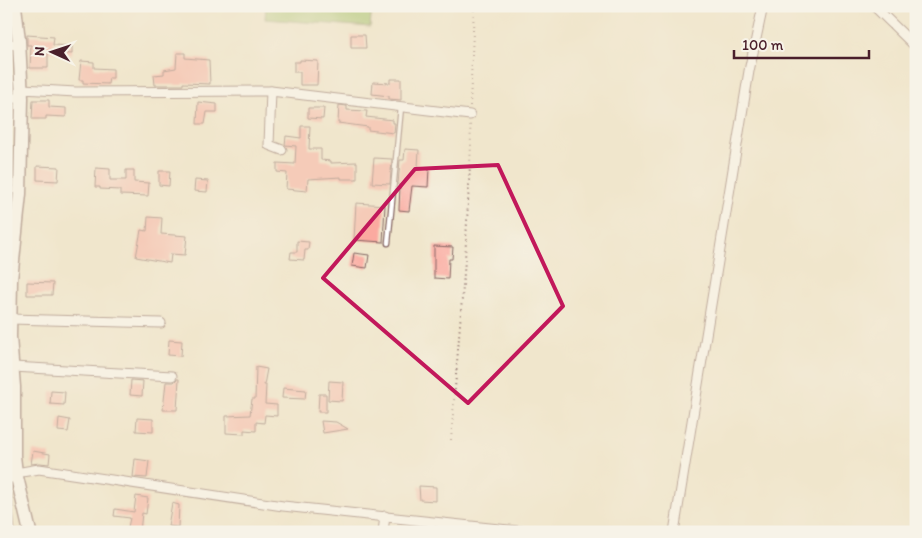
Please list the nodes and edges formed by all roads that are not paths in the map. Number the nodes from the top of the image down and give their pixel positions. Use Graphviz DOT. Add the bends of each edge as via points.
graph roads {
  1 [pos="763,6"];
  2 [pos="874,6"];
  3 [pos="12,10"];
  4 [pos="6,44"];
  5 [pos="20,45"];
  6 [pos="916,47"];
  7 [pos="271,91"];
  8 [pos="22,93"];
  9 [pos="6,98"];
  10 [pos="401,105"];
  11 [pos="470,115"];
  12 [pos="282,150"];
  13 [pos="11,225"];
  14 [pos="388,243"];
  15 [pos="8,295"];
  16 [pos="10,319"];
  17 [pos="161,323"];
  18 [pos="13,368"];
  19 [pos="172,376"];
  20 [pos="10,386"];
  21 [pos="11,477"];
  22 [pos="6,485"];
  23 [pos="384,516"];
  24 [pos="10,532"];
  25 [pos="30,532"];
  26 [pos="383,532"];
  27 [pos="528,532"];
  28 [pos="674,532"];
  1 -- 28 [label="street" via="747,81"];
  2 -- 6 [label="street"];
  3 -- 5 [label="street"];
  4 -- 5 [label="street"];
  5 -- 8 [label="street"];
  7 -- 8 [label="street"];
  7 -- 10 [label="street"];
  7 -- 12 [label="street" via="269,146"];
  8 -- 9 [label="street"];
  8 -- 13 [label="street" via="20,194"];
  10 -- 11 [label="street"];
  10 -- 14 [label="lane"];
  13 -- 15 [label="street"];
  15 -- 16 [label="street"];
  16 -- 17 [label="street"];
  16 -- 18 [label="street"];
  18 -- 19 [label="street"];
  18 -- 20 [label="street"];
  20 -- 21 [label="street" via="14,456"];
  21 -- 23 [label="street" via="39,469 283,506"];
  21 -- 25 [label="street"];
  22 -- 24 [label="street"];
  23 -- 26 [label="street"];
  23 -- 27 [label="street"];
}
